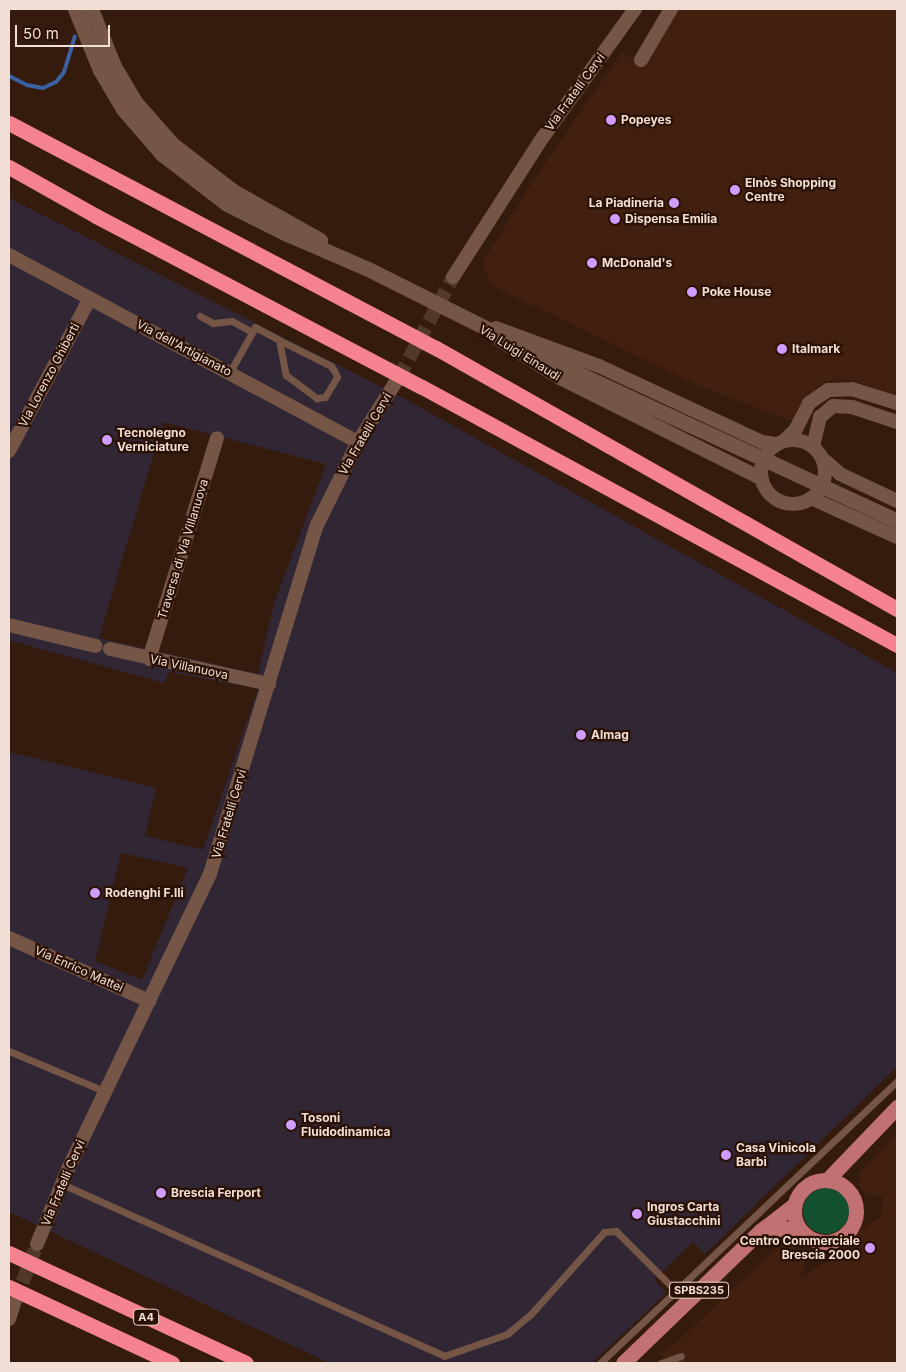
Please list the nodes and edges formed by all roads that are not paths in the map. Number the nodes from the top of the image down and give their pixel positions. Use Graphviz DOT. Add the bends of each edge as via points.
graph roads {
  1 [pos="75,9"];
  2 [pos="91,9"];
  3 [pos="635,9"];
  4 [pos="671,9"];
  5 [pos="641,60"];
  6 [pos="9,123"];
  7 [pos="9,167"];
  8 [pos="9,255"];
  9 [pos="366,268"];
  10 [pos="453,277"];
  11 [pos="90,298"];
  12 [pos="200,316"];
  13 [pos="470,320"];
  14 [pos="252,332"];
  15 [pos="279,340"];
  16 [pos="230,372"];
  17 [pos="399,377"];
  18 [pos="897,403"];
  19 [pos="897,422"];
  20 [pos="217,438"];
  21 [pos="358,442"];
  22 [pos="780,442"];
  23 [pos="813,447"];
  24 [pos="9,451"];
  25 [pos="823,459"];
  26 [pos="760,478"];
  27 [pos="811,498"];
  28 [pos="897,502"];
  29 [pos="897,521"];
  30 [pos="897,537"];
  31 [pos="897,609"];
  32 [pos="9,626"];
  33 [pos="897,645"];
  34 [pos="96,646"];
  35 [pos="110,649"];
  36 [pos="149,659"];
  37 [pos="269,684"];
  38 [pos="9,938"];
  39 [pos="149,1001"];
  40 [pos="9,1051"];
  41 [pos="897,1081"];
  42 [pos="104,1091"];
  43 [pos="897,1108"];
  44 [pos="850,1157"];
  45 [pos="827,1180"];
  46 [pos="62,1184"];
  47 [pos="849,1191"];
  48 [pos="795,1204"];
  49 [pos="760,1231"];
  50 [pos="802,1232"];
  51 [pos="37,1244"];
  52 [pos="12,1254"];
  53 [pos="9,1287"];
  54 [pos="676,1291"];
  55 [pos="14,1304"];
  56 [pos="9,1319"];
  57 [pos="681,1356"];
  58 [pos="172,1363"];
  59 [pos="246,1363"];
  60 [pos="600,1363"];
  61 [pos="623,1363"];
  62 [pos="661,1363"];
  1 -- 9 [label="street" via="100,70 123,109 167,159 227,204"];
  2 -- 9 [label="street" via="114,66 136,103 172,144 233,191"];
  3 -- 10 [label="street, Via Fratelli Cervi" via="543,137"];
  4 -- 5 [label="street"];
  6 -- 31 [label="highway" via="436,348"];
  7 -- 33 [label="highway"];
  8 -- 11 [label="street, Via dell'Artigianato"];
  9 -- 13 [label="street"];
  11 -- 16 [label="street, Via dell'Artigianato"];
  11 -- 24 [label="street, Via Lorenzo Ghiberti"];
  12 -- 14 [label="lane" via="214,323 232,321"];
  13 -- 22 [label="street, Via Luigi Einaudi" via="558,349 762,442"];
  13 -- 26 [label="street, Via Luigi Einaudi" via="560,378"];
  13 -- 29 [label="street"];
  14 -- 15 [label="lane" via="255,327"];
  14 -- 16 [label="lane"];
  15 -- 15 [label="lane" via="286,375 317,398 325,397 337,377 336,372 331,366"];
  16 -- 21 [label="street, Via dell'Artigianato"];
  17 -- 21 [label="street, Via Fratelli Cervi"];
  18 -- 22 [label="street" via="852,389 828,390 809,403 796,429"];
  19 -- 23 [label="street" via="852,407 833,406 820,416"];
  20 -- 36 [label="street, Traversa di Via Villanuova"];
  21 -- 37 [label="street, Via Fratelli Cervi" via="317,525"];
  22 -- 23 [label="street, Via Luigi Einaudi" via="799,440"];
  22 -- 26 [label="street" via="763,458"];
  23 -- 25 [label="street"];
  25 -- 27 [label="street" via="824,481"];
  25 -- 28 [label="street" via="840,474"];
  26 -- 27 [label="street, Via Luigi Einaudi" via="770,496 780,502 801,503"];
  27 -- 30 [label="street"];
  32 -- 34 [label="street"];
  35 -- 36 [label="street, Via Villanuova"];
  36 -- 37 [label="street, Via Villanuova"];
  37 -- 39 [label="street, Via Fratelli Cervi" via="217,856"];
  38 -- 39 [label="street, Via Enrico Mattei"];
  39 -- 42 [label="street, Via Fratelli Cervi"];
  40 -- 42 [label="lane"];
  41 -- 54 [label="lane"];
  42 -- 46 [label="street, Via Fratelli Cervi"];
  43 -- 44 [label="main road, SPBS235"];
  44 -- 45 [label="main road, SPBS235"];
  44 -- 47 [label="main road"];
  45 -- 47 [label="main road" via="837,1182"];
  45 -- 48 [label="main road, SPBS235" via="806,1186"];
  46 -- 51 [label="street, Via Fratelli Cervi"];
  46 -- 54 [label="lane" via="444,1356 507,1334 531,1314 604,1232 616,1232"];
  47 -- 50 [label="main road" via="855,1201 856,1217 846,1234 838,1240 818,1242"];
  48 -- 49 [label="main road, SPBS235"];
  48 -- 50 [label="main road" via="794,1214"];
  49 -- 50 [label="main road" via="784,1228"];
  49 -- 61 [label="main road, SPBS235"];
  52 -- 59 [label="highway, A4"];
  53 -- 58 [label="highway, A4"];
  54 -- 60 [label="lane"];
  55 -- 56 [label="street"];
  57 -- 62 [label="lane"];
}
